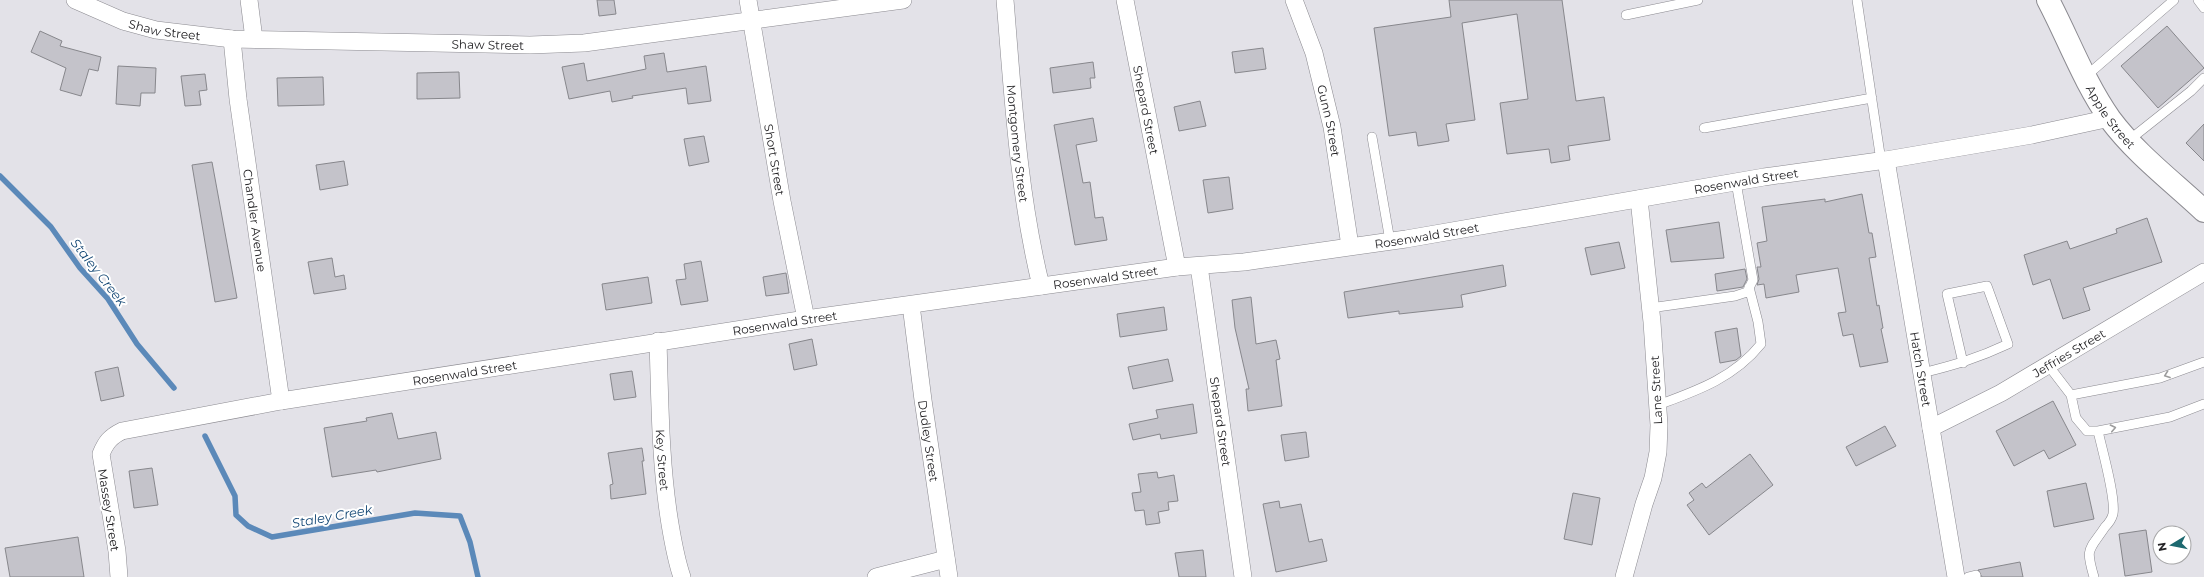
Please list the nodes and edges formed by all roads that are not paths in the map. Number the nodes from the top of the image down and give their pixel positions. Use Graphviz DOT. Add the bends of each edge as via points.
graph roads {
  1 [pos="75,0"];
  2 [pos="249,0"];
  3 [pos="748,0"];
  4 [pos="903,0"];
  5 [pos="1005,0"];
  6 [pos="1125,0"];
  7 [pos="1294,0"];
  8 [pos="1698,0"];
  9 [pos="1857,0"];
  10 [pos="2048,0"];
  11 [pos="2174,0"];
  12 [pos="2198,0"];
  13 [pos="2204,8"];
  14 [pos="1626,15"];
  15 [pos="752,21"];
  16 [pos="254,38"];
  17 [pos="232,39"];
  18 [pos="2085,77"];
  19 [pos="2204,78"];
  20 [pos="1872,98"];
  21 [pos="2110,118"];
  22 [pos="1704,128"];
  23 [pos="1372,137"];
  24 [pos="2128,141"];
  25 [pos="1883,160"];
  26 [pos="1736,182"];
  27 [pos="1639,198"];
  28 [pos="2203,209"];
  29 [pos="1390,241"];
  30 [pos="1350,246"];
  31 [pos="1199,266"];
  32 [pos="1177,267"];
  33 [pos="2204,272"];
  34 [pos="1041,286"];
  35 [pos="1749,287"];
  36 [pos="911,305"];
  37 [pos="1650,308"];
  38 [pos="806,319"];
  39 [pos="658,341"];
  40 [pos="2204,362"];
  41 [pos="1962,363"];
  42 [pos="2048,365"];
  43 [pos="1922,373"];
  44 [pos="2071,395"];
  45 [pos="281,401"];
  46 [pos="2204,404"];
  47 [pos="1658,405"];
  48 [pos="1931,428"];
  49 [pos="2098,431"];
  50 [pos="105,444"];
  51 [pos="946,559"];
  52 [pos="119,577"];
  53 [pos="682,577"];
  54 [pos="876,577"];
  55 [pos="949,577"];
  56 [pos="1243,577"];
  57 [pos="1624,577"];
  58 [pos="1956,577"];
  59 [pos="1968,577"];
  60 [pos="1976,577"];
  61 [pos="2094,577"];
  1 -- 17 [label="street, Shaw Street" via="123,21 156,30"];
  2 -- 16 [label="street"];
  3 -- 15 [label="street, Short Street"];
  4 -- 15 [label="street, Shaw Street"];
  5 -- 34 [label="street, Montgomery Street" via="1016,137 1033,252"];
  6 -- 32 [label="street, Shepard Street"];
  7 -- 30 [label="street, Gunn Street" via="1314,53 1331,120"];
  8 -- 14 [label="lane"];
  9 -- 20 [label="lane"];
  10 -- 18 [label="street, Apple Street"];
  11 -- 18 [label="lane"];
  12 -- 13 [label="lane"];
  15 -- 16 [label="street, Shaw Street" via="584,43 530,46"];
  15 -- 38 [label="street, Short Street" via="782,201"];
  16 -- 17 [label="street, Shaw Street"];
  17 -- 45 [label="street, Chandler Avenue" via="240,114"];
  18 -- 21 [label="street, Apple Street"];
  19 -- 24 [label="lane"];
  20 -- 22 [label="lane"];
  20 -- 25 [label="lane"];
  21 -- 24 [label="street, Apple Street"];
  21 -- 25 [label="street, Rosenwald Street" via="2032,135"];
  23 -- 29 [label="lane"];
  24 -- 28 [label="street, Apple Street"];
  25 -- 26 [label="street, Rosenwald Street"];
  25 -- 43 [label="street, Hatch Street"];
  26 -- 27 [label="street, Rosenwald Street"];
  26 -- 35 [label="lane" via="1753,280"];
  27 -- 29 [label="street, Rosenwald Street"];
  27 -- 37 [label="street, Lane Street"];
  29 -- 30 [label="street, Rosenwald Street"];
  30 -- 31 [label="street, Rosenwald Street"];
  31 -- 32 [label="street, Rosenwald Street"];
  31 -- 56 [label="street, Shepard Street"];
  32 -- 34 [label="street, Rosenwald Street"];
  33 -- 42 [label="street, Jeffries Street"];
  34 -- 36 [label="street, Rosenwald Street"];
  35 -- 37 [label="lane" via="1747,292 1735,296"];
  35 -- 47 [label="lane" via="1761,344 1731,372 1712,384"];
  36 -- 38 [label="street, Rosenwald Street"];
  36 -- 51 [label="street, Dudley Street" via="922,400"];
  37 -- 47 [label="street, Lane Street"];
  38 -- 39 [label="street, Rosenwald Street"];
  39 -- 45 [label="street, Rosenwald Street"];
  39 -- 53 [label="street, Key Street" via="665,497 676,562"];
  40 -- 44 [label="lane, one-way" via="2160,378"];
  41 -- 41 [label="lane" via="2008,344 1987,286 1947,294"];
  41 -- 43 [label="lane"];
  42 -- 44 [label="lane"];
  42 -- 48 [label="street, Jeffries Street" via="2001,393"];
  43 -- 48 [label="street, Hatch Street"];
  44 -- 49 [label="lane" via="2076,418 2087,431"];
  45 -- 50 [label="street, Rosenwald Street" via="122,431 112,436"];
  49 -- 46 [label="lane, one-way" via="2170,417"];
  47 -- 57 [label="street, Lane Street" via="1658,452 1653,478"];
  48 -- 58 [label="street, Hatch Street"];
  49 -- 61 [label="lane" via="2113,514 2092,543 2088,558"];
  50 -- 52 [label="street, Massey Street" via="101,454 102,465"];
  51 -- 54 [label="street"];
  51 -- 55 [label="street, Dudley Street"];
  59 -- 60 [label="lane"];
}
